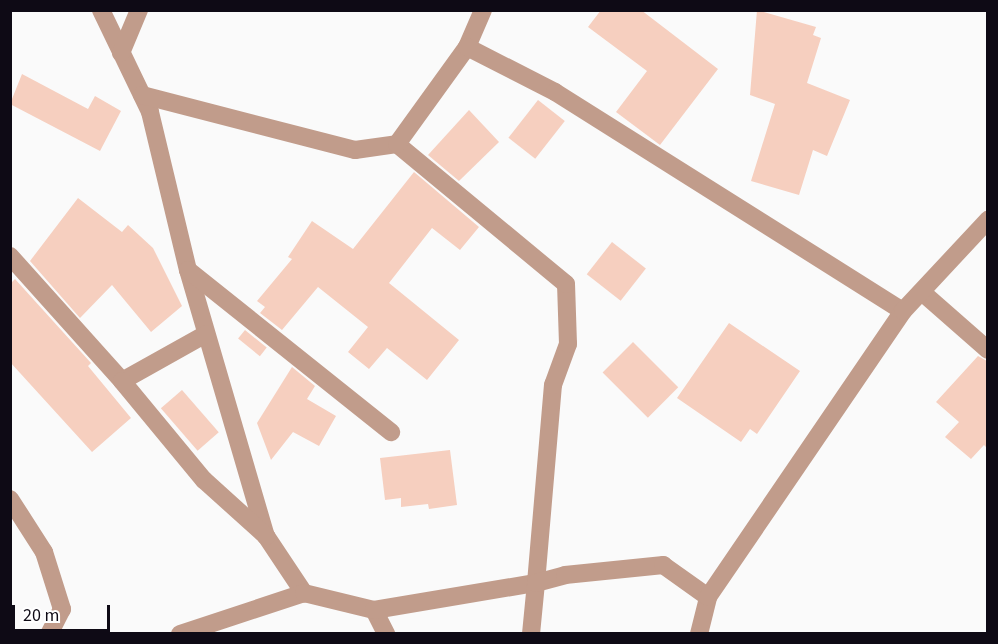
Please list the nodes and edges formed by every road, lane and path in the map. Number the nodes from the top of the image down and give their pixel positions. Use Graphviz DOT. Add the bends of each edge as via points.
graph roads {
  1 [pos="101,10"];
  2 [pos="139,10"];
  3 [pos="483,10"];
  4 [pos="467,46"];
  5 [pos="121,53"];
  6 [pos="142,95"];
  7 [pos="397,144"];
  8 [pos="987,220"];
  9 [pos="10,256"];
  10 [pos="188,270"];
  11 [pos="923,293"];
  12 [pos="903,311"];
  13 [pos="206,334"];
  14 [pos="987,350"];
  15 [pos="122,381"];
  16 [pos="391,432"];
  17 [pos="10,499"];
  18 [pos="266,536"];
  19 [pos="536,583"];
  20 [pos="304,593"];
  21 [pos="708,597"];
  22 [pos="374,610"];
  23 [pos="49,633"];
  24 [pos="180,633"];
  25 [pos="386,633"];
  26 [pos="531,633"];
  27 [pos="699,633"];
  1 -- 5 [label="street"];
  2 -- 5 [label="street"];
  3 -- 4 [label="street"];
  4 -- 7 [label="street"];
  4 -- 12 [label="street" via="555,92"];
  5 -- 6 [label="street"];
  6 -- 7 [label="street" via="355,150"];
  6 -- 10 [label="street"];
  7 -- 19 [label="street" via="566,284 568,344 553,385"];
  8 -- 11 [label="street"];
  9 -- 15 [label="street"];
  10 -- 13 [label="street"];
  10 -- 16 [label="street"];
  11 -- 12 [label="street"];
  11 -- 14 [label="street"];
  12 -- 21 [label="street"];
  13 -- 15 [label="street"];
  13 -- 18 [label="street"];
  15 -- 18 [label="street" via="204,480"];
  17 -- 23 [label="street" via="44,552 62,609"];
  18 -- 20 [label="street"];
  19 -- 21 [label="street" via="565,575 663,565"];
  19 -- 22 [label="street"];
  19 -- 26 [label="street"];
  20 -- 22 [label="street"];
  20 -- 24 [label="street"];
  21 -- 27 [label="street"];
  22 -- 25 [label="street"];
}
